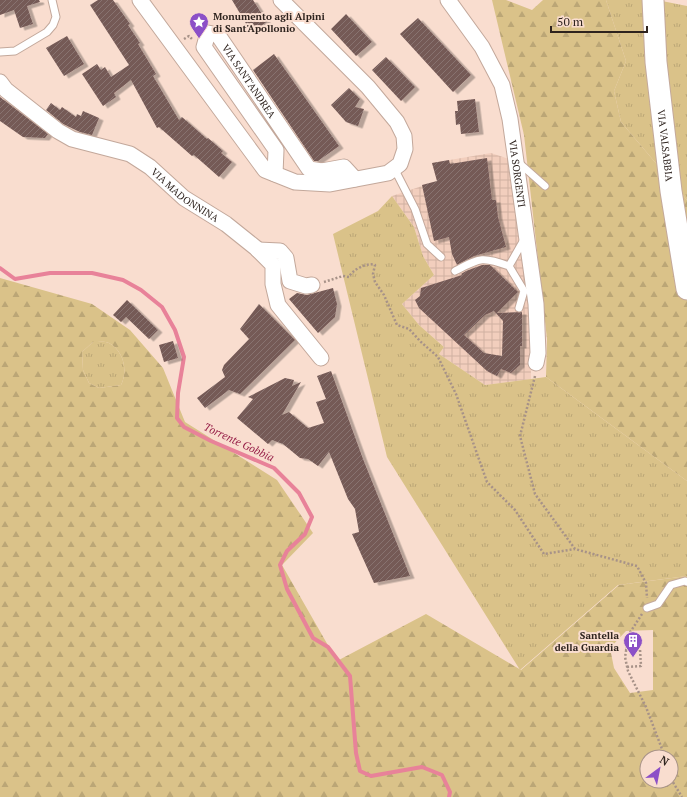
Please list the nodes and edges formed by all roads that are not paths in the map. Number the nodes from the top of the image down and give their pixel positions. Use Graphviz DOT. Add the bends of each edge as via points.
graph roads {
  1 [pos="52,0"];
  2 [pos="140,0"];
  3 [pos="281,0"];
  4 [pos="448,0"];
  5 [pos="650,3"];
  6 [pos="0,52"];
  7 [pos="0,82"];
  8 [pos="515,159"];
  9 [pos="394,168"];
  10 [pos="275,174"];
  11 [pos="355,179"];
  12 [pos="545,186"];
  13 [pos="526,236"];
  14 [pos="258,250"];
  15 [pos="441,257"];
  16 [pos="510,266"];
  17 [pos="454,271"];
  18 [pos="312,285"];
  19 [pos="687,289"];
  20 [pos="519,308"];
  21 [pos="321,358"];
  22 [pos="535,370"];
  23 [pos="687,582"];
  24 [pos="646,608"];
  1 -- 6 [label="lane" via="56,17 47,32 15,51"];
  2 -- 10 [label="street" via="265,170"];
  3 -- 9 [label="street" via="368,87 397,122 404,136 404,149 400,164"];
  4 -- 8 [label="street, VIA SORGENTI" via="482,47 502,85"];
  5 -- 19 [label="main road, VIA VALSABBIA" via="671,191"];
  7 -- 14 [label="street, VIA MADONNINA" via="6,90 72,139 137,158 184,198 226,224"];
  8 -- 12 [label="lane"];
  8 -- 13 [label="street, VIA SORGENTI"];
  9 -- 11 [label="street" via="388,173"];
  9 -- 15 [label="lane" via="415,209 426,244"];
  10 -- 11 [label="street" via="296,182 330,184"];
  10 -- 11 [label="street, VIA SANT'ANDREA" via="276,150 204,47 208,33 218,35 309,169 322,171 344,166"];
  13 -- 16 [label="lane"];
  13 -- 22 [label="street, VIA SORGENTI" via="536,304 538,353"];
  14 -- 18 [label="street" via="280,251 286,258 290,281 306,286"];
  14 -- 21 [label="street, VIA MADONNINA" via="273,265 273,284 278,305"];
  16 -- 17 [label="lane" via="479,259"];
  16 -- 20 [label="lane" via="524,291"];
  23 -- 24 [label="lane" via="670,585 658,604"];
}
